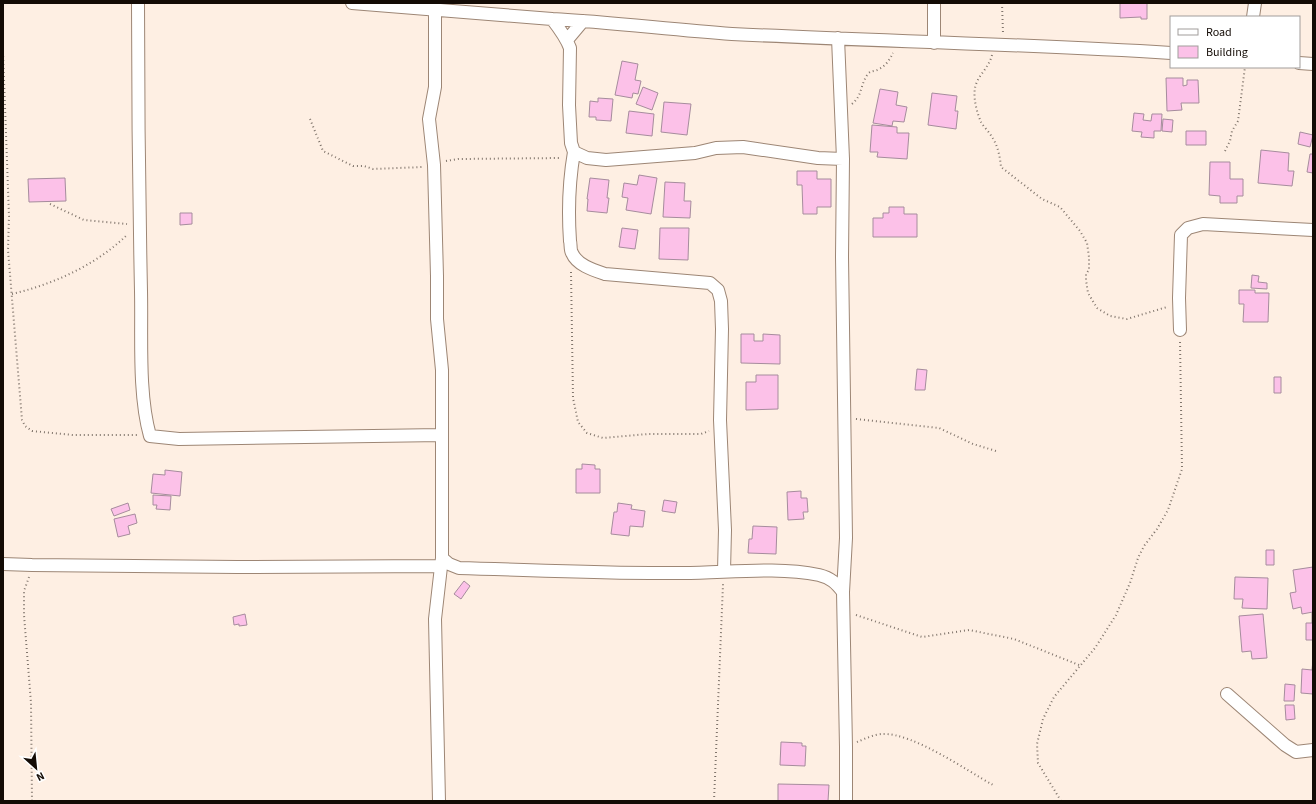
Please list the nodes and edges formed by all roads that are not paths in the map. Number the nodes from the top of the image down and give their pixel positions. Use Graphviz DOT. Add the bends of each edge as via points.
graph roads {
  1 [pos="138,3"];
  2 [pos="352,3"];
  3 [pos="934,3"];
  4 [pos="1255,3"];
  5 [pos="435,10"];
  6 [pos="1253,16"];
  7 [pos="552,19"];
  8 [pos="583,20"];
  9 [pos="838,38"];
  10 [pos="567,40"];
  11 [pos="934,42"];
  12 [pos="1170,53"];
  13 [pos="1300,63"];
  14 [pos="1313,64"];
  15 [pos="573,156"];
  16 [pos="843,159"];
  17 [pos="1313,230"];
  18 [pos="1180,330"];
  19 [pos="442,435"];
  20 [pos="442,562"];
  21 [pos="3,564"];
  22 [pos="724,571"];
  23 [pos="843,592"];
  24 [pos="1227,694"];
  25 [pos="1313,750"];
  26 [pos="439,801"];
  27 [pos="846,801"];
  1 -- 19 [label="street" via="138,224 143,385 146,422 150,436 179,439"];
  2 -- 5 [label="street"];
  3 -- 11 [label="street"];
  4 -- 6 [label="street"];
  5 -- 7 [label="street"];
  5 -- 19 [label="street" via="435,87 429,119 434,170"];
  7 -- 8 [label="street"];
  7 -- 10 [label="street"];
  8 -- 9 [label="street" via="730,34"];
  8 -- 10 [label="street"];
  9 -- 11 [label="street"];
  9 -- 16 [label="street"];
  10 -- 15 [label="street" via="570,48 569,105"];
  11 -- 12 [label="street"];
  13 -- 14 [label="street"];
  15 -- 16 [label="street" via="606,160 743,147"];
  15 -- 22 [label="street" via="569,198 571,253 580,263 605,274 710,283 718,290 722,301 720,420 725,530"];
  16 -- 23 [label="street" via="846,538"];
  17 -- 18 [label="street" via="1203,224 1188,228 1181,235"];
  19 -- 20 [label="street"];
  20 -- 21 [label="street" via="238,567"];
  20 -- 22 [label="street" via="459,568 684,573"];
  20 -- 26 [label="street" via="435,619"];
  22 -- 23 [label="street" via="795,572 820,576 835,582"];
  23 -- 27 [label="street"];
  24 -- 25 [label="street" via="1285,745 1296,752"];
}
